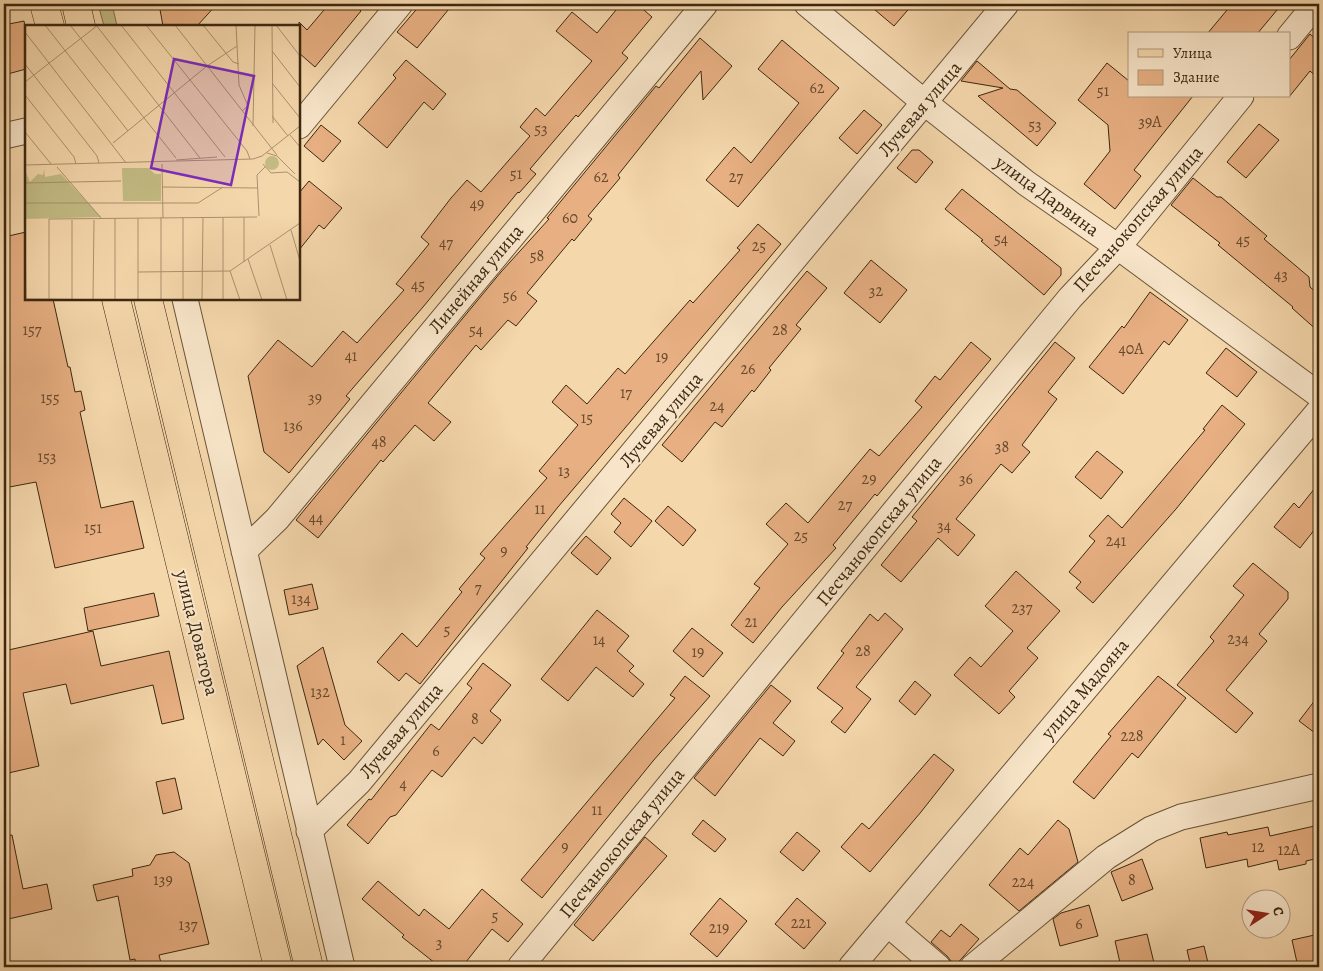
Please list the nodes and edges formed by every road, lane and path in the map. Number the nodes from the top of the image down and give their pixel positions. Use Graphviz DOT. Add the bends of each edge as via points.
graph roads {
  1 [pos="44,4"];
  2 [pos="76,4"];
  3 [pos="400,4"];
  4 [pos="705,4"];
  5 [pos="807,4"];
  6 [pos="1006,4"];
  7 [pos="1316,4"];
  8 [pos="50,25"];
  9 [pos="81,25"];
  10 [pos="1290,36"];
  11 [pos="1239,98"];
  12 [pos="925,103"];
  13 [pos="300,125"];
  14 [pos="25,130"];
  15 [pos="4,136"];
  16 [pos="1118,247"];
  17 [pos="116,300"];
  18 [pos="148,300"];
  19 [pos="185,300"];
  20 [pos="1319,395"];
  21 [pos="1319,411"];
  22 [pos="244,550"];
  23 [pos="1319,786"];
  24 [pos="309,831"];
  25 [pos="888,924"];
  26 [pos="278,967"];
  27 [pos="309,967"];
  28 [pos="342,967"];
  29 [pos="520,967"];
  30 [pos="851,967"];
  31 [pos="938,967"];
  32 [pos="973,967"];
  1 -- 8 [label="main road"];
  2 -- 9 [label="main road"];
  3 -- 13 [label="street"];
  4 -- 22 [label="street, Линейная улица" via="277,519"];
  5 -- 12 [label="street, улица Дарвина"];
  6 -- 12 [label="street, Лучевая улица"];
  7 -- 10 [label="street"];
  11 -- 16 [label="street, Песчанокопская улица"];
  12 -- 16 [label="street, улица Дарвина" via="1026,183"];
  12 -- 24 [label="street, Лучевая улица" via="359,782"];
  14 -- 15 [label="street"];
  16 -- 20 [label="street, улица Дарвина"];
  16 -- 29 [label="street, Песчанокопская улица" via="1064,306"];
  17 -- 26 [label="main road, улица Доватора"];
  18 -- 27 [label="main road, улица Доватора"];
  19 -- 22 [label="street"];
  21 -- 25 [label="street, улица Мадояна"];
  22 -- 24 [label="street"];
  23 -- 32 [label="street" via="1181,817 1151,829 1106,857"];
  24 -- 28 [label="street"];
  25 -- 30 [label="street, улица Мадояна"];
  25 -- 31 [label="street"];
}
